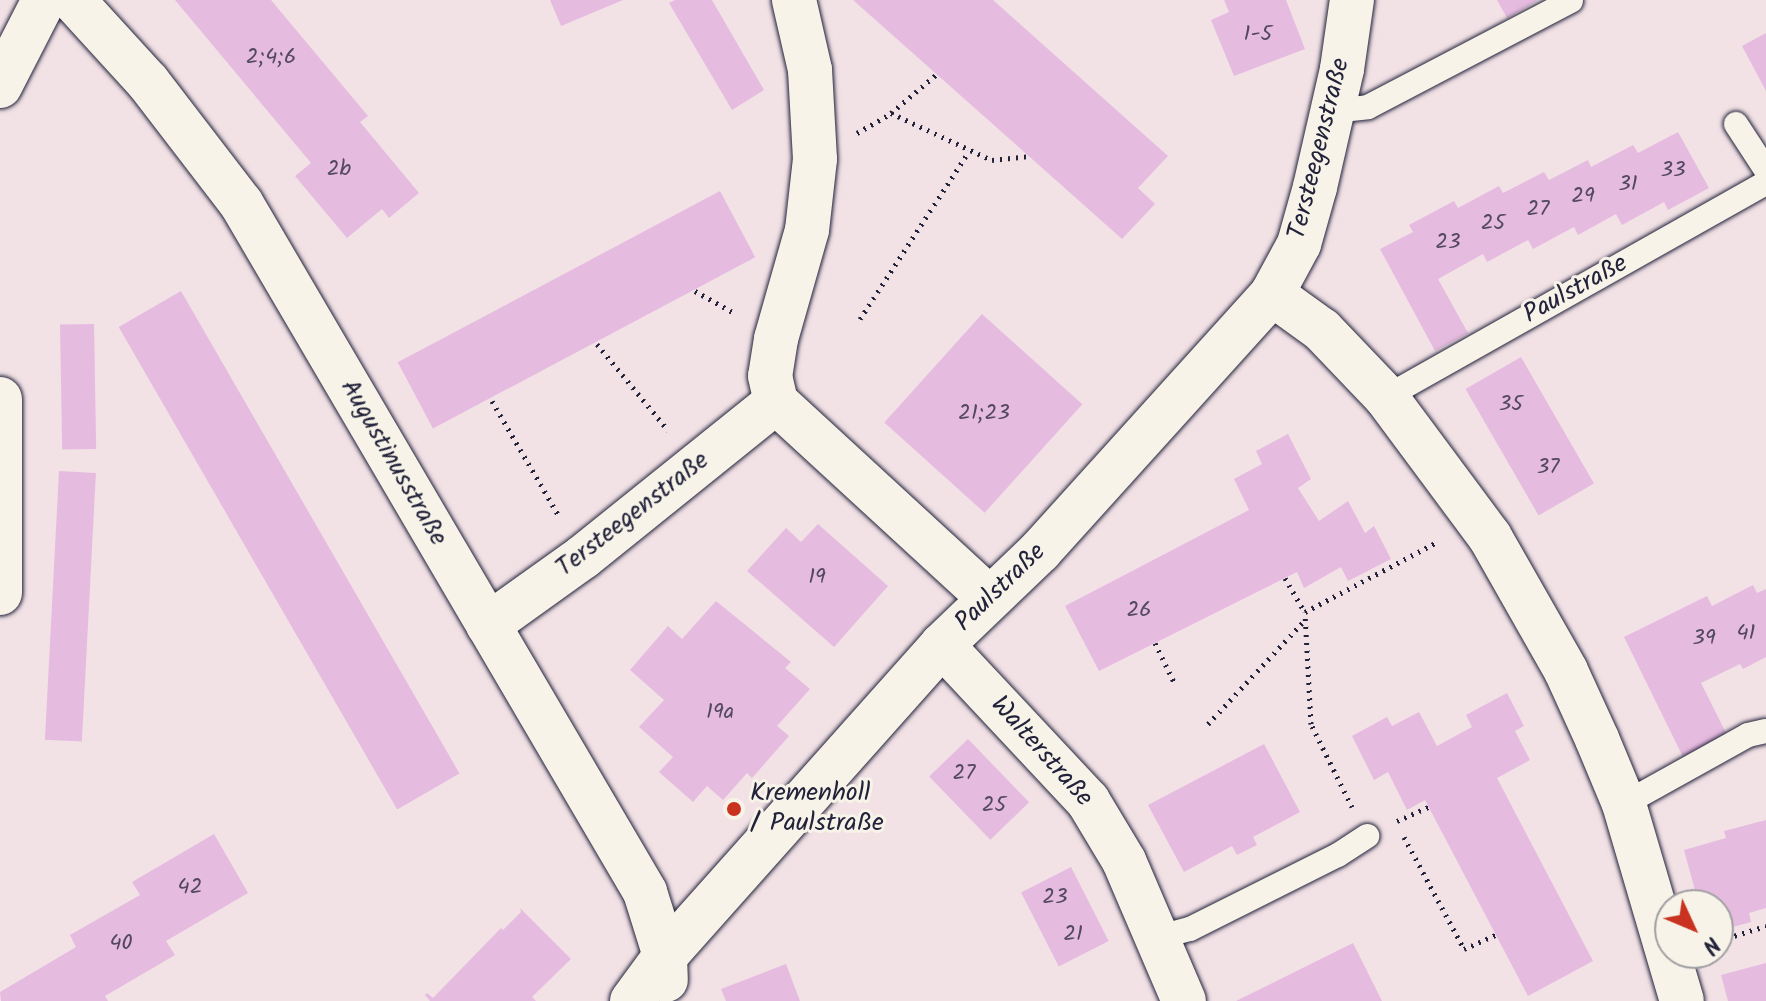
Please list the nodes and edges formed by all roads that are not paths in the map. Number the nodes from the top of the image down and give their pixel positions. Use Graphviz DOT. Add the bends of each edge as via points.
graph roads {
  1 [pos="44,0"];
  2 [pos="73,0"];
  3 [pos="794,0"];
  4 [pos="1352,0"];
  5 [pos="1571,1"];
  6 [pos="0,86"];
  7 [pos="1332,111"];
  8 [pos="1736,124"];
  9 [pos="1766,170"];
  10 [pos="1766,183"];
  11 [pos="1272,294"];
  12 [pos="1386,397"];
  13 [pos="0,399"];
  14 [pos="776,402"];
  15 [pos="0,593"];
  16 [pos="989,598"];
  17 [pos="488,625"];
  18 [pos="942,645"];
  19 [pos="1766,731"];
  20 [pos="1624,804"];
  21 [pos="1367,836"];
  22 [pos="1156,938"];
  23 [pos="665,956"];
  24 [pos="632,1001"];
  25 [pos="667,1001"];
  26 [pos="1184,1001"];
  27 [pos="1682,1001"];
  1 -- 6 [label="street"];
  2 -- 17 [label="street, Augustinusstraße" via="148,82 241,203"];
  3 -- 14 [label="street" via="810,70 815,159 807,230 770,376"];
  4 -- 7 [label="street, Tersteegenstraße"];
  5 -- 7 [label="lane" via="1368,107"];
  7 -- 11 [label="street, Tersteegenstraße" via="1299,244"];
  8 -- 9 [label="lane"];
  10 -- 12 [label="lane, Paulstraße"];
  11 -- 12 [label="street" via="1322,330"];
  11 -- 16 [label="street, Paulstraße" via="1040,551"];
  12 -- 20 [label="street" via="1490,537 1566,671"];
  13 -- 15 [label="street"];
  14 -- 16 [label="street"];
  14 -- 17 [label="street, Tersteegenstraße" via="583,557"];
  16 -- 18 [label="street, Paulstraße"];
  17 -- 23 [label="street, Augustinusstraße" via="645,892"];
  18 -- 22 [label="street, Walterstraße" via="1088,801 1124,861"];
  18 -- 23 [label="street, Paulstraße"];
  19 -- 20 [label="lane" via="1748,735"];
  20 -- 27 [label="street"];
  21 -- 22 [label="lane" via="1190,929"];
  22 -- 26 [label="street, Walterstraße"];
  23 -- 24 [label="street, Paulstraße"];
  23 -- 25 [label="street, Augustinusstraße"];
}
